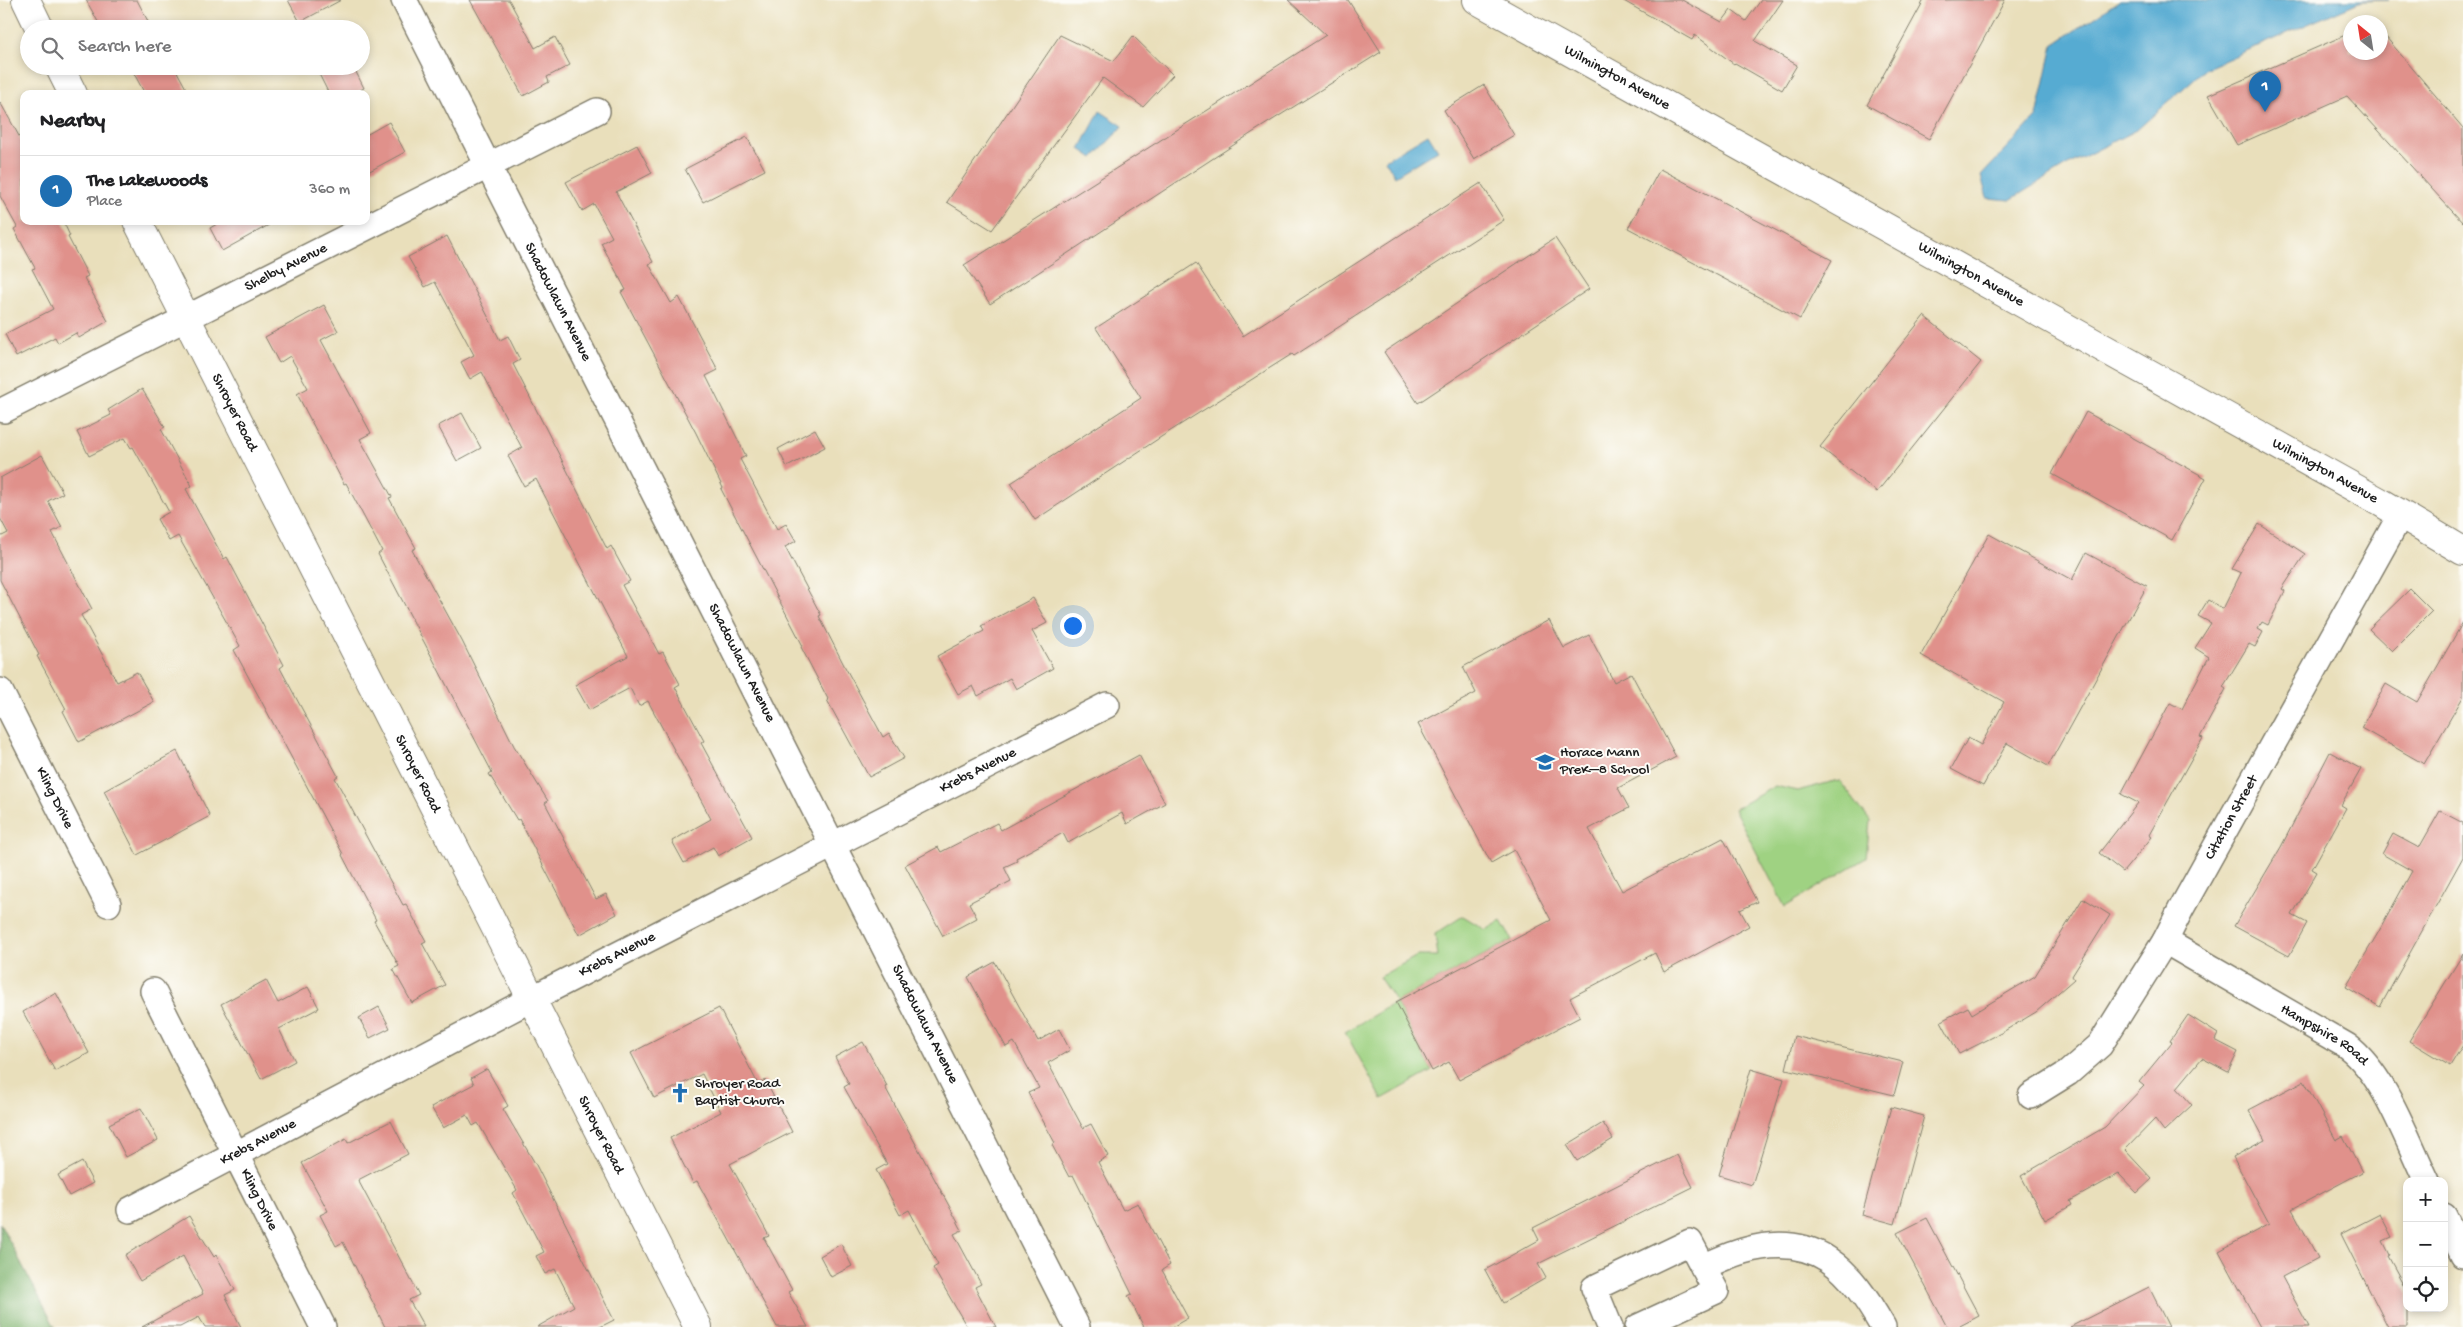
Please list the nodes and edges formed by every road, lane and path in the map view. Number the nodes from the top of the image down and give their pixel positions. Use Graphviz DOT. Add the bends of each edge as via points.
graph roads {
  1 [pos="26,0"];
  2 [pos="404,0"];
  3 [pos="1477,0"];
  4 [pos="36,20"];
  5 [pos="64,75"];
  6 [pos="71,90"];
  7 [pos="597,111"];
  8 [pos="488,166"];
  9 [pos="139,225"];
  10 [pos="186,318"];
  11 [pos="4,410"];
  12 [pos="2401,514"];
  13 [pos="2463,551"];
  14 [pos="0,691"];
  15 [pos="1107,705"];
  16 [pos="832,844"];
  17 [pos="108,904"];
  18 [pos="2165,941"];
  19 [pos="153,992"];
  20 [pos="531,999"];
  21 [pos="2031,1096"];
  22 [pos="236,1154"];
  23 [pos="2425,1177"];
  24 [pos="130,1210"];
  25 [pos="2447,1222"];
  26 [pos="2463,1255"];
  27 [pos="1703,1267"];
  28 [pos="323,1327"];
  29 [pos="698,1327"];
  30 [pos="1077,1327"];
  31 [pos="1610,1327"];
  32 [pos="1638,1327"];
  33 [pos="1883,1327"];
  1 -- 4 [label="main road"];
  2 -- 8 [label="street, Shadowlawn Avenue"];
  3 -- 12 [label="main road, Wilmington Avenue"];
  5 -- 6 [label="main road"];
  7 -- 8 [label="street, Shelby Avenue"];
  8 -- 10 [label="street, Shelby Avenue"];
  8 -- 16 [label="street, Shadowlawn Avenue"];
  9 -- 10 [label="main road, Shroyer Road"];
  10 -- 11 [label="street, Shelby Avenue"];
  10 -- 20 [label="main road, Shroyer Road"];
  12 -- 13 [label="main road, Wilmington Avenue"];
  12 -- 18 [label="street, Citation Street"];
  14 -- 17 [label="street, Kling Drive"];
  15 -- 16 [label="street, Krebs Avenue"];
  16 -- 20 [label="street, Krebs Avenue"];
  16 -- 30 [label="street, Shadowlawn Avenue" via="916,1004"];
  18 -- 21 [label="street, Citation Street" via="2100,1045 2068,1072"];
  18 -- 23 [label="street, Hampshire Road" via="2360,1056 2375,1073"];
  19 -- 22 [label="street, Kling Drive"];
  20 -- 22 [label="street, Krebs Avenue"];
  20 -- 29 [label="main road, Shroyer Road"];
  22 -- 24 [label="street, Krebs Avenue"];
  22 -- 28 [label="street, Kling Drive"];
  25 -- 26 [label="street"];
  27 -- 31 [label="street" via="1690,1242 1594,1288"];
  27 -- 32 [label="street" via="1716,1291"];
  27 -- 33 [label="street" via="1742,1251 1760,1248 1784,1246 1814,1251 1851,1278"];
}
